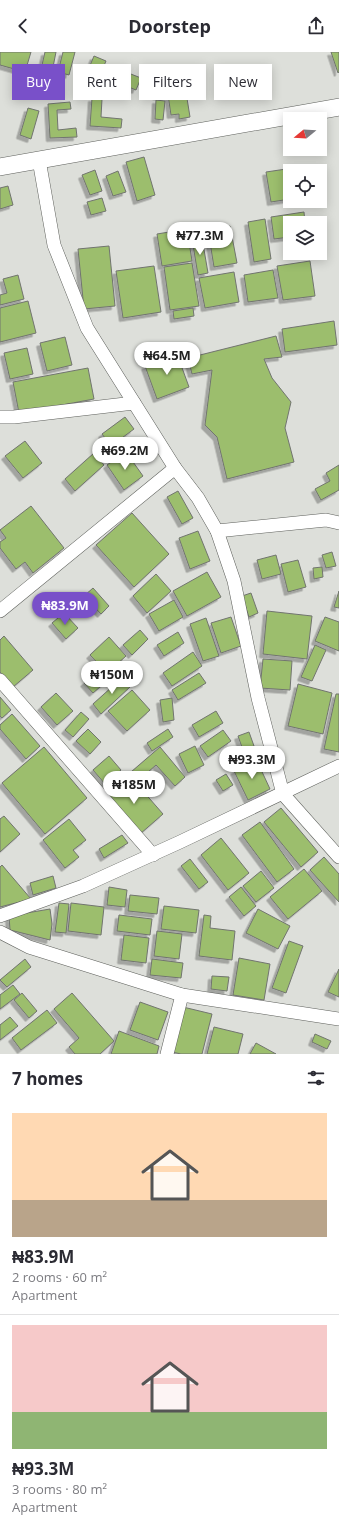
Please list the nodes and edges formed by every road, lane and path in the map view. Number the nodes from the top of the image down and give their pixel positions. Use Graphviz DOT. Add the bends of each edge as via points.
graph roads {
  1 [pos="339,107"];
  2 [pos="39,160"];
  3 [pos="1,165"];
  4 [pos="134,402"];
  5 [pos="0,417"];
  6 [pos="174,468"];
  7 [pos="339,511"];
  8 [pos="333,521"];
  9 [pos="217,531"];
  10 [pos="0,611"];
  11 [pos="0,680"];
  12 [pos="339,766"];
  13 [pos="283,794"];
  14 [pos="153,855"];
  15 [pos="339,857"];
  16 [pos="0,916"];
  17 [pos="0,932"];
  18 [pos="182,995"];
  19 [pos="339,1019"];
  20 [pos="167,1054"];
  1 -- 2 [label="street"];
  2 -- 3 [label="street"];
  2 -- 4 [label="street" via="54,245 87,328"];
  4 -- 5 [label="street"];
  4 -- 6 [label="street"];
  6 -- 9 [label="street" via="198,498"];
  6 -- 10 [label="street"];
  7 -- 8 [label="street"];
  8 -- 9 [label="street"];
  9 -- 13 [label="street" via="234,581 258,698"];
  11 -- 14 [label="street"];
  12 -- 13 [label="street"];
  13 -- 14 [label="street"];
  13 -- 15 [label="street"];
  14 -- 16 [label="street" via="83,886"];
  17 -- 18 [label="street" via="29,947"];
  18 -- 19 [label="street"];
  18 -- 20 [label="street"];
}
